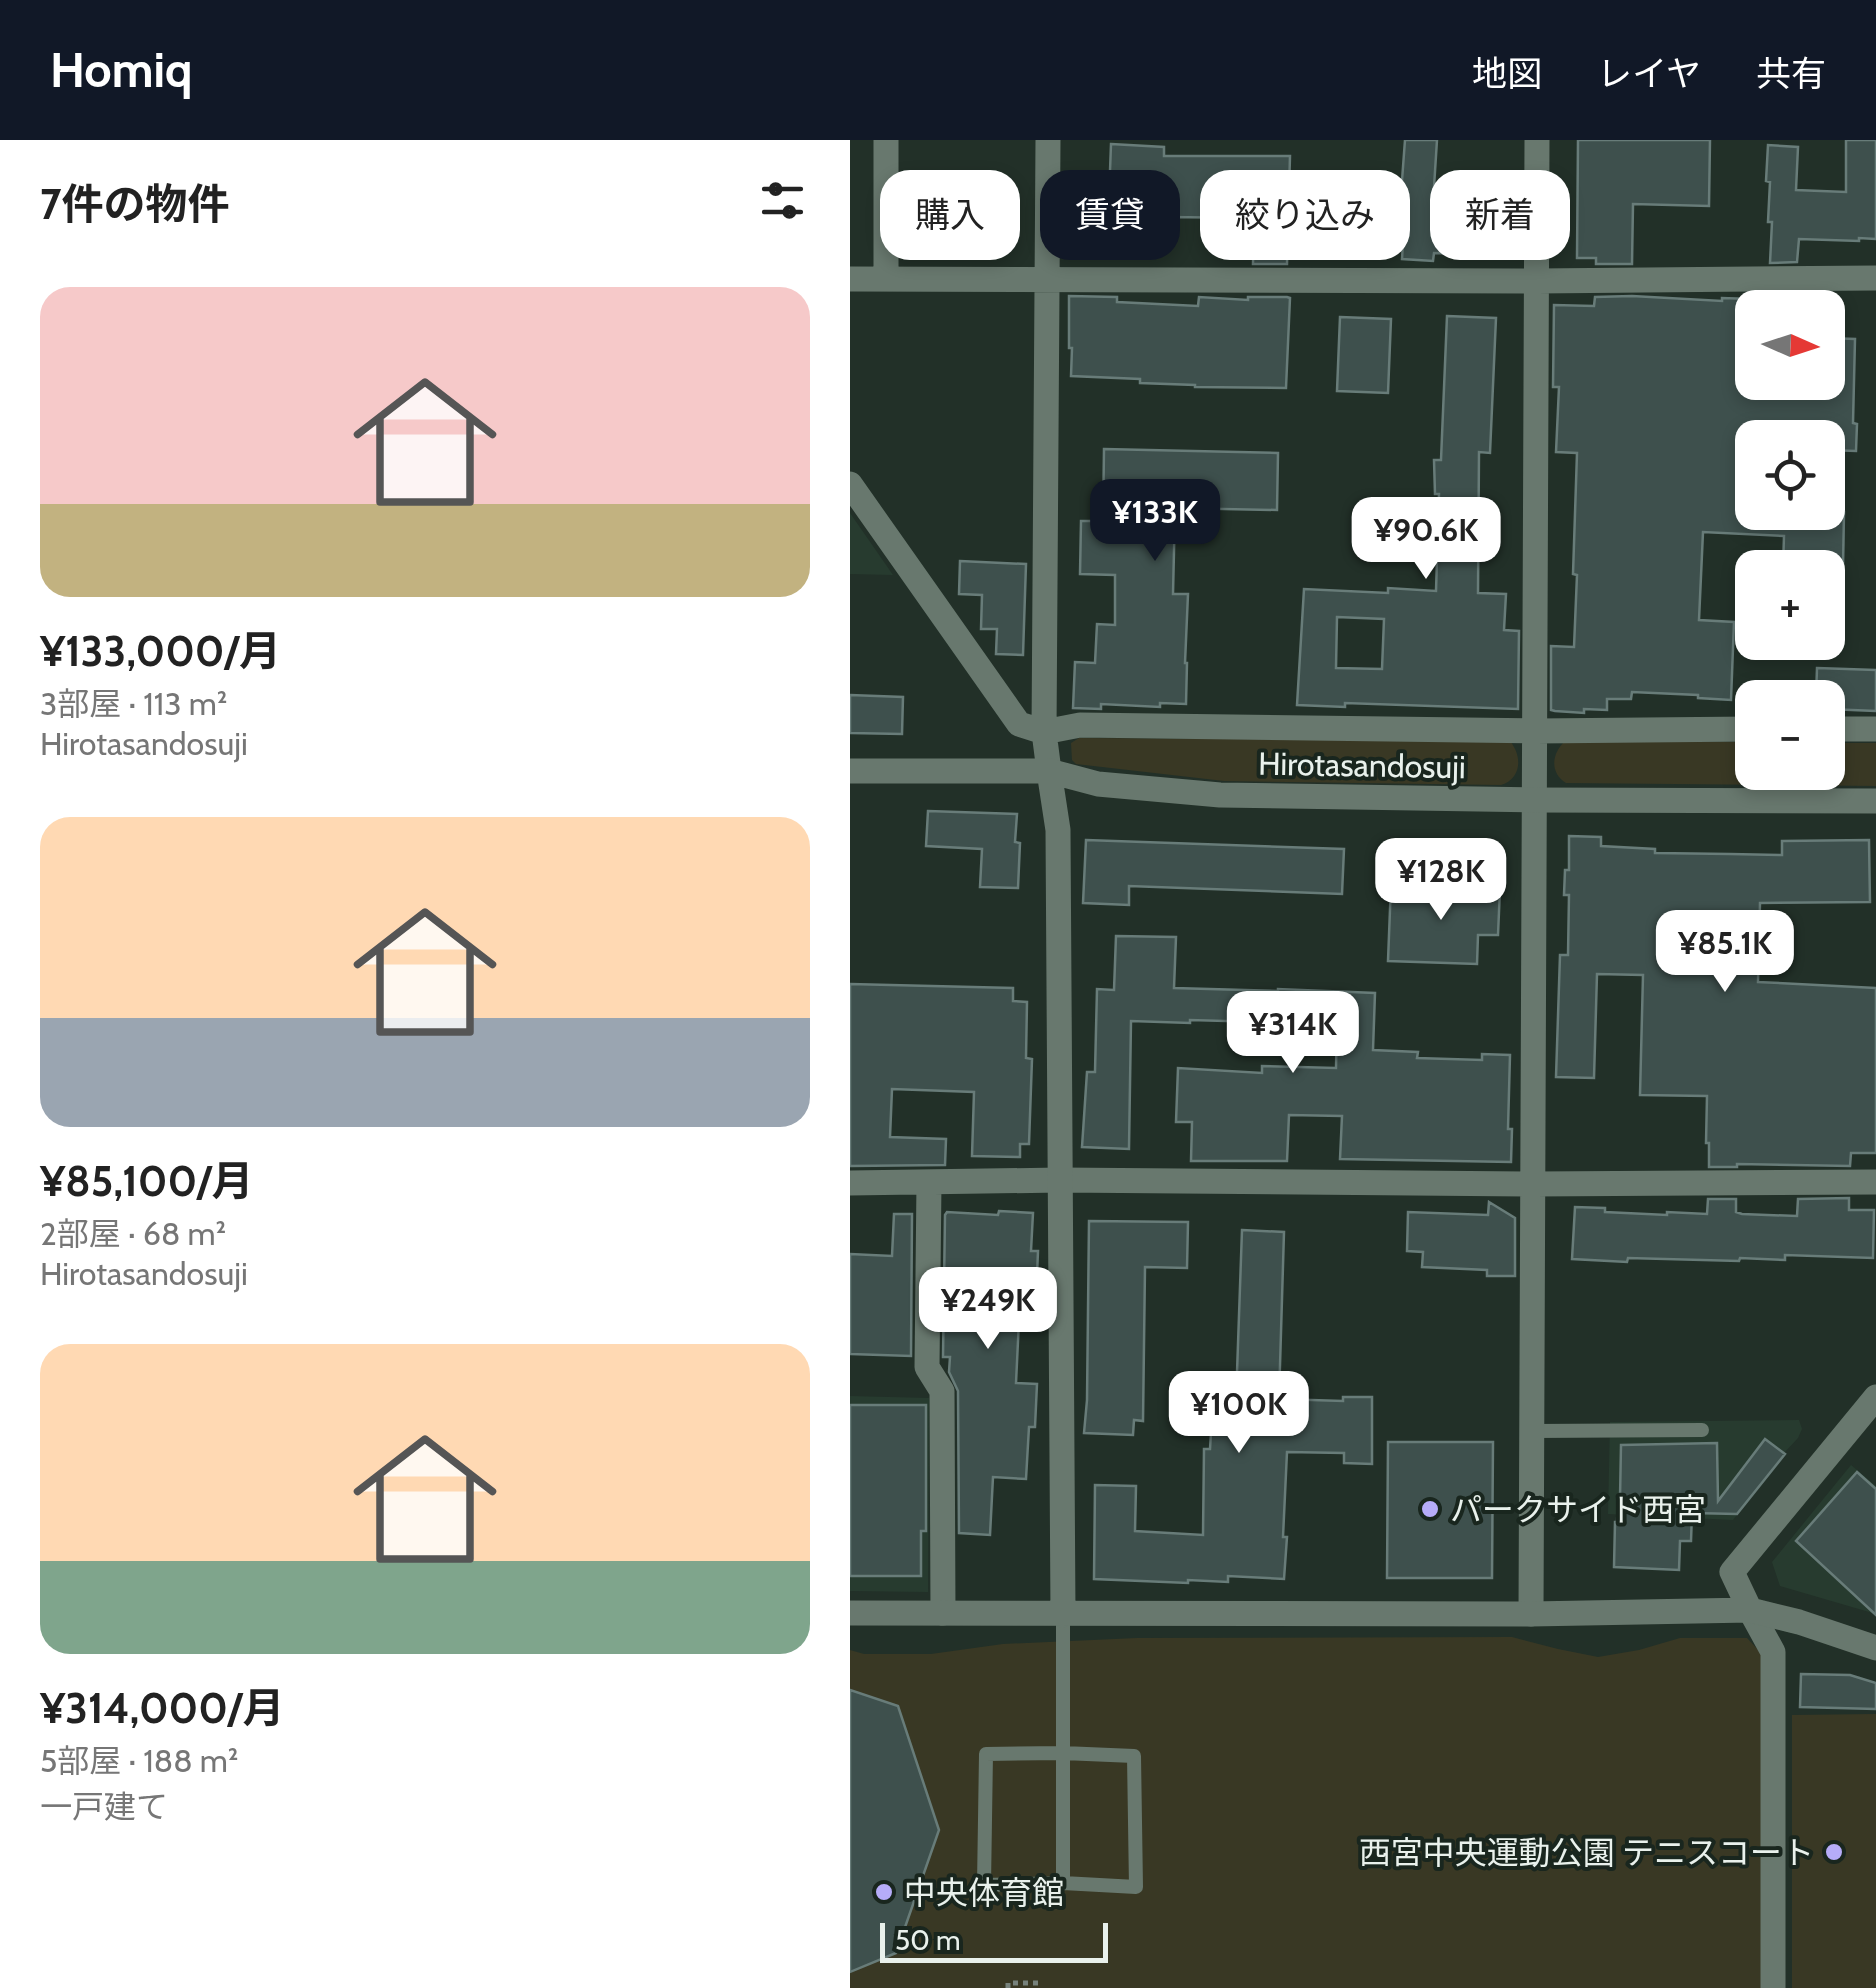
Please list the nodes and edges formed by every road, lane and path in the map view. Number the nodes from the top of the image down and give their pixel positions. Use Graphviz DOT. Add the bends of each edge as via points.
graph roads {
  1 [pos="886,140"];
  2 [pos="1048,140"];
  3 [pos="1537,140"];
  4 [pos="850,278"];
  5 [pos="886,278"];
  6 [pos="1876,278"];
  7 [pos="1049,279"];
  8 [pos="1536,281"];
  9 [pos="850,484"];
  10 [pos="1735,729"];
  11 [pos="1845,729"];
  12 [pos="1876,729"];
  13 [pos="1536,731"];
  14 [pos="1044,732"];
  15 [pos="850,770"];
  16 [pos="1049,771"];
  17 [pos="1534,800"];
  18 [pos="1876,801"];
  19 [pos="1060,1180"];
  20 [pos="929,1182"];
  21 [pos="1876,1182"];
  22 [pos="850,1183"];
  23 [pos="1534,1184"];
  24 [pos="1876,1396"];
  25 [pos="1702,1430"];
  26 [pos="1533,1431"];
  27 [pos="1750,1610"];
  28 [pos="850,1613"];
  29 [pos="943,1614"];
  30 [pos="1531,1614"];
  31 [pos="1063,1615"];
  32 [pos="1876,1648"];
  33 [pos="1063,1752"];
  34 [pos="1063,1882"];
  35 [pos="1008,1988"];
  36 [pos="1038,1988"];
  37 [pos="1773,1988"];
  1 -- 5 [label="street"];
  2 -- 7 [label="street"];
  3 -- 8 [label="street"];
  4 -- 5 [label="street"];
  5 -- 7 [label="street"];
  6 -- 8 [label="street"];
  7 -- 8 [label="street"];
  7 -- 14 [label="street"];
  8 -- 13 [label="street"];
  9 -- 14 [label="street" via="1018,724"];
  10 -- 13 [label="street"];
  11 -- 12 [label="street"];
  13 -- 14 [label="street" via="1080,725"];
  13 -- 17 [label="street"];
  14 -- 16 [label="street"];
  15 -- 16 [label="street, Hirotasandosuji"];
  16 -- 17 [label="street, Hirotasandosuji" via="1098,784 1220,795"];
  16 -- 19 [label="street" via="1058,830"];
  17 -- 18 [label="street, Hirotasandosuji"];
  17 -- 23 [label="street"];
  19 -- 20 [label="street"];
  19 -- 23 [label="street"];
  19 -- 31 [label="street"];
  20 -- 22 [label="street"];
  20 -- 29 [label="street" via="927,1366 942,1391"];
  21 -- 23 [label="street"];
  23 -- 26 [label="street"];
  24 -- 27 [label="street" via="1732,1572"];
  25 -- 26 [label="lane"];
  26 -- 30 [label="street"];
  27 -- 30 [label="street"];
  27 -- 32 [label="street"];
  27 -- 37 [label="street" via="1773,1652"];
  28 -- 29 [label="street"];
  29 -- 31 [label="street"];
  30 -- 31 [label="street"];
  31 -- 33 [label="lane"];
  33 -- 34 [label="lane"];
  33 -- 34 [label="lane" via="1134,1756 1136,1887"];
  33 -- 34 [label="lane" via="986,1754 984,1885"];
  35 -- 36 [label="path"];
}
